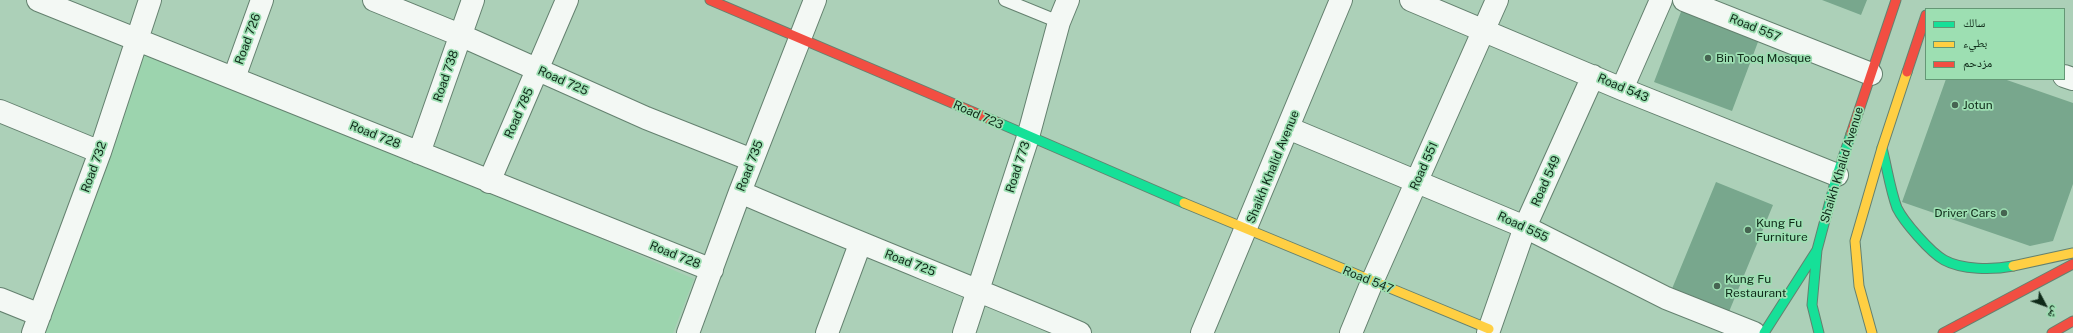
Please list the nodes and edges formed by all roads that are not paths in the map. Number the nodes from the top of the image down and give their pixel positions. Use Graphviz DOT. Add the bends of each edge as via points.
graph roads {
  1 [pos="38,0"];
  2 [pos="150,0"];
  3 [pos="262,0"];
  4 [pos="374,0"];
  5 [pos="472,0"];
  6 [pos="567,0"];
  7 [pos="710,0"];
  8 [pos="815,0"];
  9 [pos="1005,0"];
  10 [pos="1068,0"];
  11 [pos="1341,0"];
  12 [pos="1410,0"];
  13 [pos="1497,0"];
  14 [pos="1661,0"];
  15 [pos="1684,0"];
  16 [pos="1896,0"];
  17 [pos="1925,19"];
  18 [pos="1059,22"];
  19 [pos="1484,31"];
  20 [pos="460,35"];
  21 [pos="800,37"];
  22 [pos="138,39"];
  23 [pos="538,70"];
  24 [pos="1870,74"];
  25 [pos="1594,76"];
  26 [pos="234,78"];
  27 [pos="1622,88"];
  28 [pos="0,111"];
  29 [pos="1288,128"];
  30 [pos="1028,137"];
  31 [pos="1882,148"];
  32 [pos="100,152"];
  33 [pos="419,153"];
  34 [pos="752,160"];
  35 [pos="1837,175"];
  36 [pos="489,182"];
  37 [pos="1417,182"];
  38 [pos="740,192"];
  39 [pos="1525,227"];
  40 [pos="1246,230"];
  41 [pos="860,244"];
  42 [pos="1817,250"];
  43 [pos="2073,253"];
  44 [pos="2073,264"];
  45 [pos="712,270"];
  46 [pos="1372,282"];
  47 [pos="979,290"];
  48 [pos="0,299"];
  49 [pos="2073,321"];
  50 [pos="37,324"];
  51 [pos="1489,331"];
  52 [pos="693,332"];
  53 [pos="827,333"];
  54 [pos="964,333"];
  55 [pos="1080,333"];
  56 [pos="1202,333"];
  57 [pos="1351,333"];
  58 [pos="1754,333"];
  59 [pos="1764,333"];
  60 [pos="1819,333"];
  61 [pos="1872,333"];
  62 [pos="1943,333"];
  63 [pos="2052,333"];
  1 -- 22 [label="street, Road 728"];
  2 -- 22 [label="street, Road 732"];
  3 -- 26 [label="street, Road 726"];
  4 -- 20 [label="street, Road 725"];
  5 -- 20 [label="street, Road 738"];
  6 -- 23 [label="street, Road 785"];
  7 -- 21 [label="street, Road 723"];
  8 -- 21 [label="street, Road 735"];
  9 -- 18 [label="lane"];
  10 -- 18 [label="street, Road 773"];
  11 -- 29 [label="street, Shaikh Khalid Avenue"];
  12 -- 19 [label="street, Road 543"];
  13 -- 19 [label="street, Road 551"];
  14 -- 27 [label="street"];
  15 -- 24 [label="street, Road 557"];
  16 -- 24 [label="street, Shaikh Khalid Avenue"];
  17 -- 31 [label="street"];
  18 -- 30 [label="street, Road 773"];
  19 -- 25 [label="street, Road 543"];
  19 -- 37 [label="street, Road 551"];
  20 -- 23 [label="street, Road 725"];
  20 -- 33 [label="street, Road 738"];
  21 -- 30 [label="street, Road 723"];
  21 -- 34 [label="street, Road 735"];
  22 -- 26 [label="street, Road 728"];
  22 -- 32 [label="street, Road 732"];
  23 -- 34 [label="street, Road 725" via="646,118"];
  23 -- 36 [label="street, Road 785"];
  24 -- 35 [label="street, Shaikh Khalid Avenue"];
  25 -- 27 [label="street, Road 543"];
  25 -- 39 [label="street, Road 549"];
  26 -- 33 [label="street, Road 728"];
  27 -- 35 [label="street, Road 543"];
  28 -- 32 [label="street"];
  29 -- 37 [label="street, Road 555"];
  29 -- 40 [label="street, Shaikh Khalid Avenue"];
  30 -- 40 [label="street, Road 723"];
  30 -- 47 [label="street, Road 773"];
  31 -- 43 [label="street" via="1897,207 1903,218 1920,239 1944,260 1977,269 2003,268"];
  31 -- 61 [label="street" via="1855,241 1859,286"];
  32 -- 50 [label="street, Road 732"];
  33 -- 36 [label="street, Road 728"];
  34 -- 38 [label="street, Road 735"];
  35 -- 42 [label="street, Shaikh Khalid Avenue"];
  36 -- 45 [label="street, Road 728"];
  37 -- 39 [label="street, Road 555"];
  37 -- 46 [label="street, Road 551"];
  38 -- 41 [label="street, Road 725"];
  38 -- 45 [label="street, Road 735"];
  39 -- 51 [label="street, Road 549"];
  39 -- 58 [label="street, Road 555" via="1666,298"];
  40 -- 46 [label="street, Road 547"];
  40 -- 56 [label="street, Shaikh Khalid Avenue"];
  41 -- 47 [label="street, Road 725"];
  41 -- 53 [label="street"];
  42 -- 59 [label="street"];
  42 -- 60 [label="street, Shaikh Khalid Avenue" via="1812,305"];
  44 -- 62 [label="street"];
  45 -- 52 [label="street, Road 735"];
  46 -- 51 [label="street, Road 547"];
  46 -- 57 [label="street, Road 551"];
  47 -- 54 [label="street, Road 773"];
  47 -- 55 [label="street, Road 725"];
  48 -- 50 [label="street"];
  49 -- 63 [label="street"];
}
